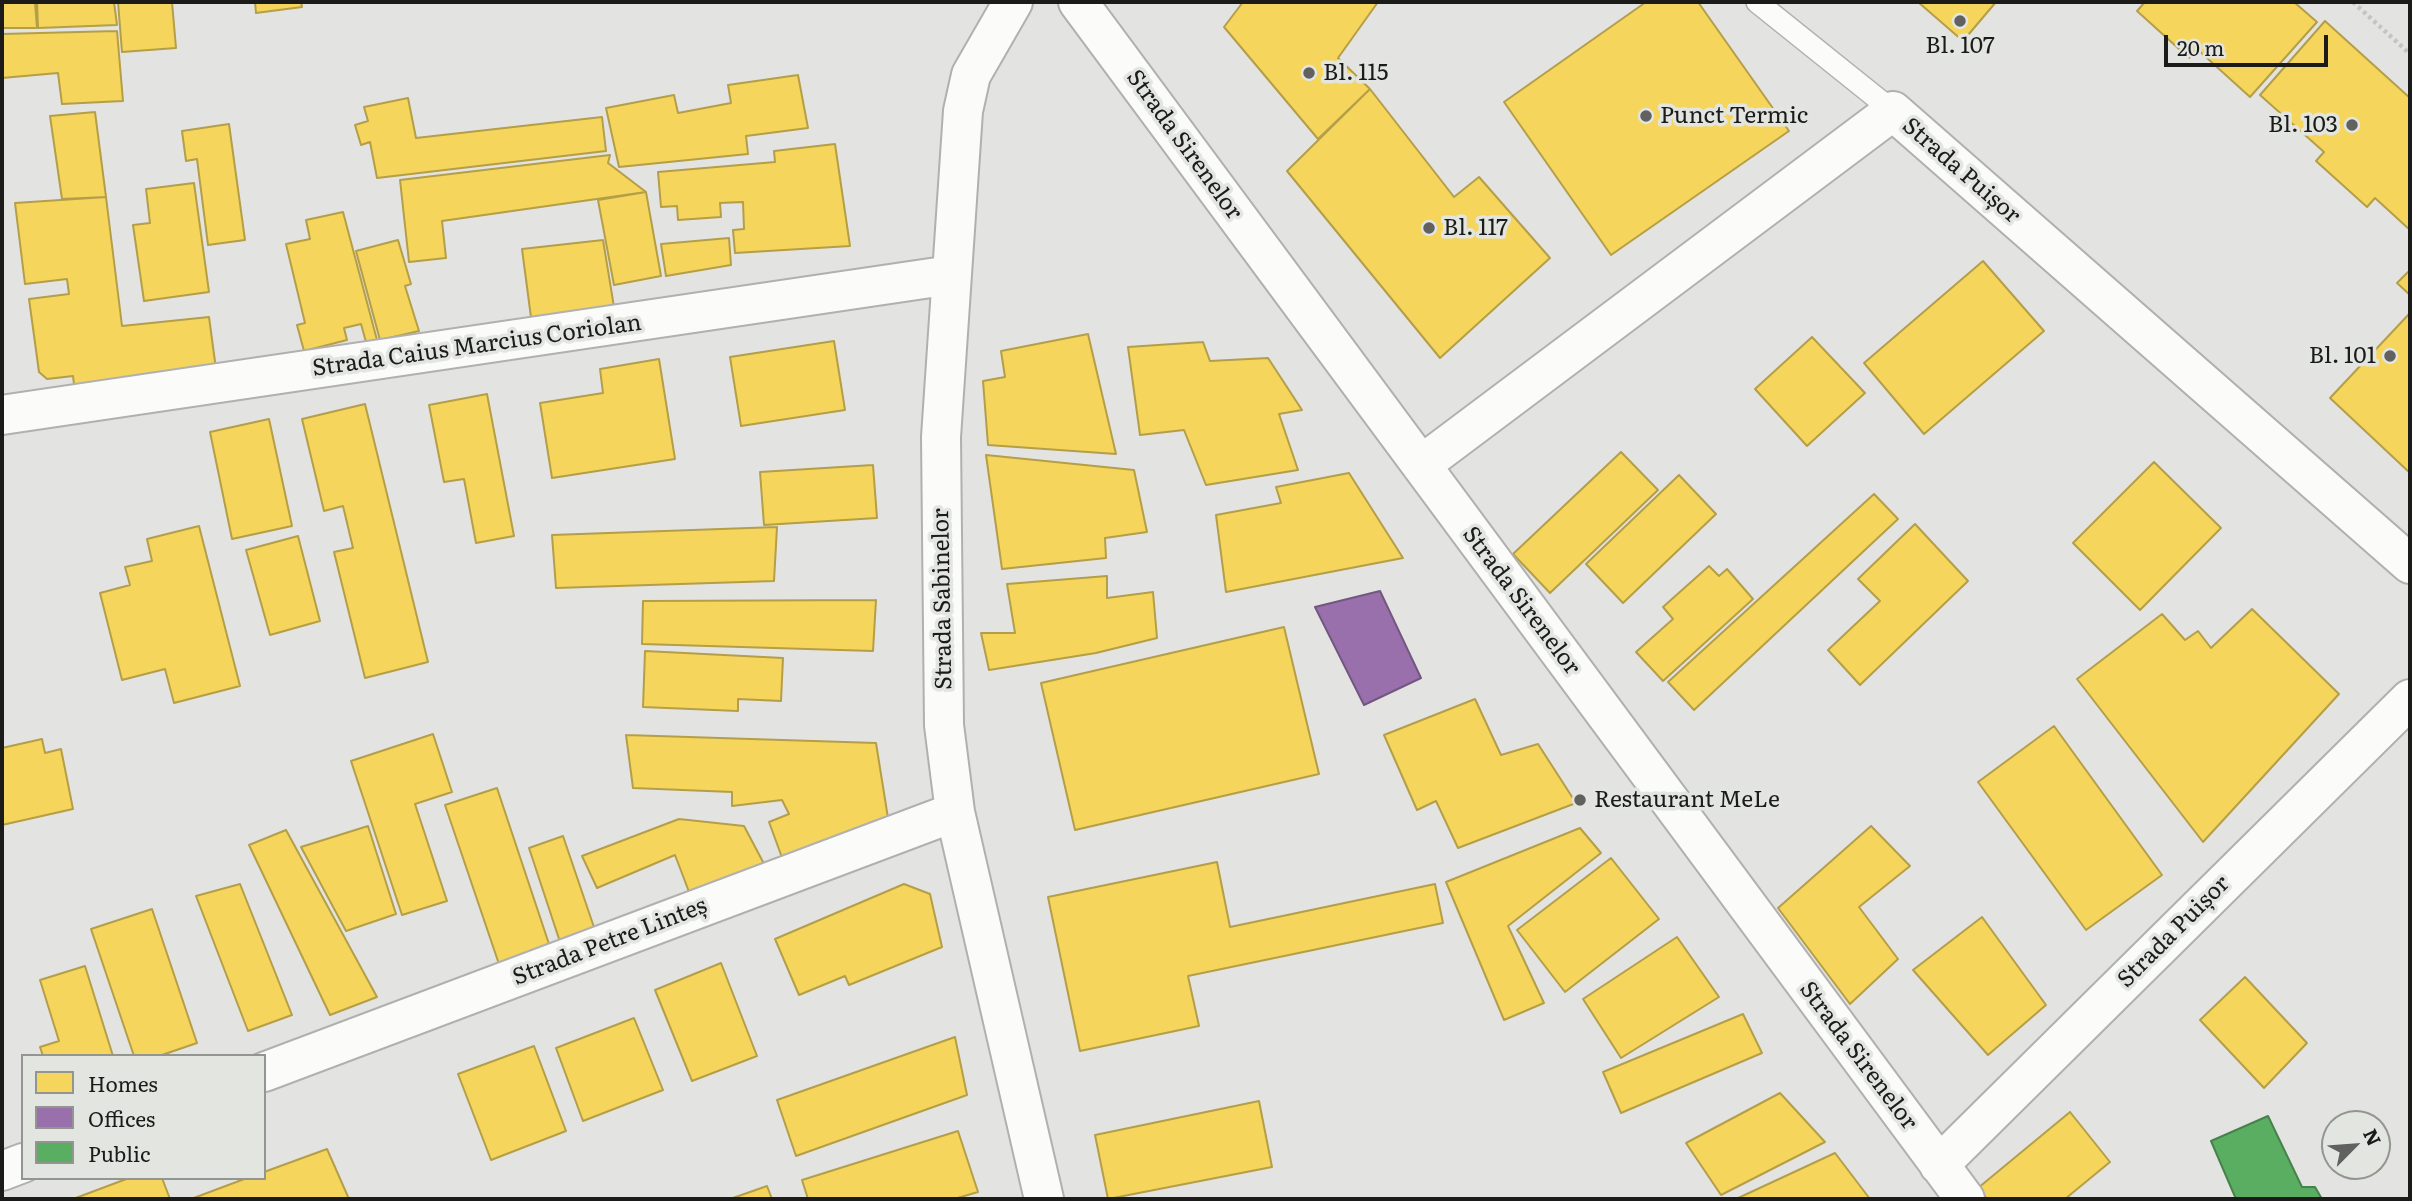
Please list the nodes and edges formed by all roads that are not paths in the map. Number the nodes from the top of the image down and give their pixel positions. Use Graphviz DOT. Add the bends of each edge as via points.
graph roads {
  1 [pos="1013,2"];
  2 [pos="1078,2"];
  3 [pos="1757,2"];
  4 [pos="1893,111"];
  5 [pos="951,275"];
  6 [pos="2,415"];
  7 [pos="1420,465"];
  8 [pos="2410,564"];
  9 [pos="2410,699"];
  10 [pos="955,811"];
  11 [pos="266,1071"];
  12 [pos="21,1164"];
  13 [pos="1939,1165"];
  14 [pos="2,1171"];
  15 [pos="1044,1199"];
  16 [pos="1965,1199"];
  1 -- 5 [label="street, Strada Sabinelor" via="971,75 963,111"];
  2 -- 7 [label="street, Strada Sirenelor"];
  3 -- 4 [label="lane"];
  4 -- 7 [label="street, Strada Puișor"];
  4 -- 8 [label="street, Strada Puișor"];
  5 -- 6 [label="street, Strada Caius Marcius Coriolan"];
  5 -- 10 [label="street, Strada Sabinelor" via="941,464 944,725"];
  7 -- 13 [label="street, Strada Sirenelor"];
  9 -- 13 [label="street, Strada Puișor"];
  10 -- 11 [label="street, Strada Petre Linteș"];
  10 -- 15 [label="street, Strada Sabinelor"];
  12 -- 14 [label="street"];
  13 -- 16 [label="street, Strada Sirenelor"];
}
